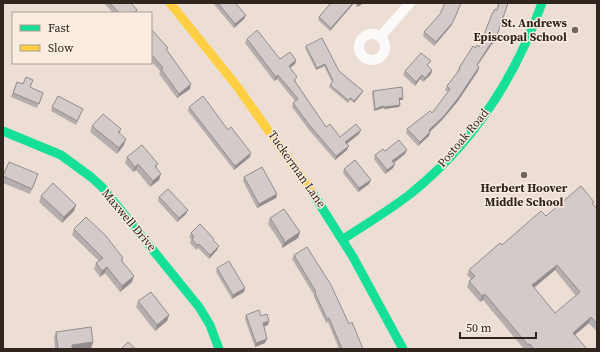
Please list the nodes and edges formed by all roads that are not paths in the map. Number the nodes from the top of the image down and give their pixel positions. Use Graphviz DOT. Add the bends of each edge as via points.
graph roads {
  1 [pos="170,3"];
  2 [pos="410,3"];
  3 [pos="542,3"];
  4 [pos="380,37"];
  5 [pos="3,131"];
  6 [pos="343,239"];
  7 [pos="219,349"];
  8 [pos="403,349"];
  1 -- 6 [label="street, Tuckerman Lane" via="260,117"];
  2 -- 4 [label="street"];
  3 -- 6 [label="street, Postoak Road" via="512,73 463,143 409,194"];
  5 -- 7 [label="street, Maxwell Drive" via="61,155 102,187 199,307"];
  6 -- 8 [label="street, Tuckerman Lane"];
}
